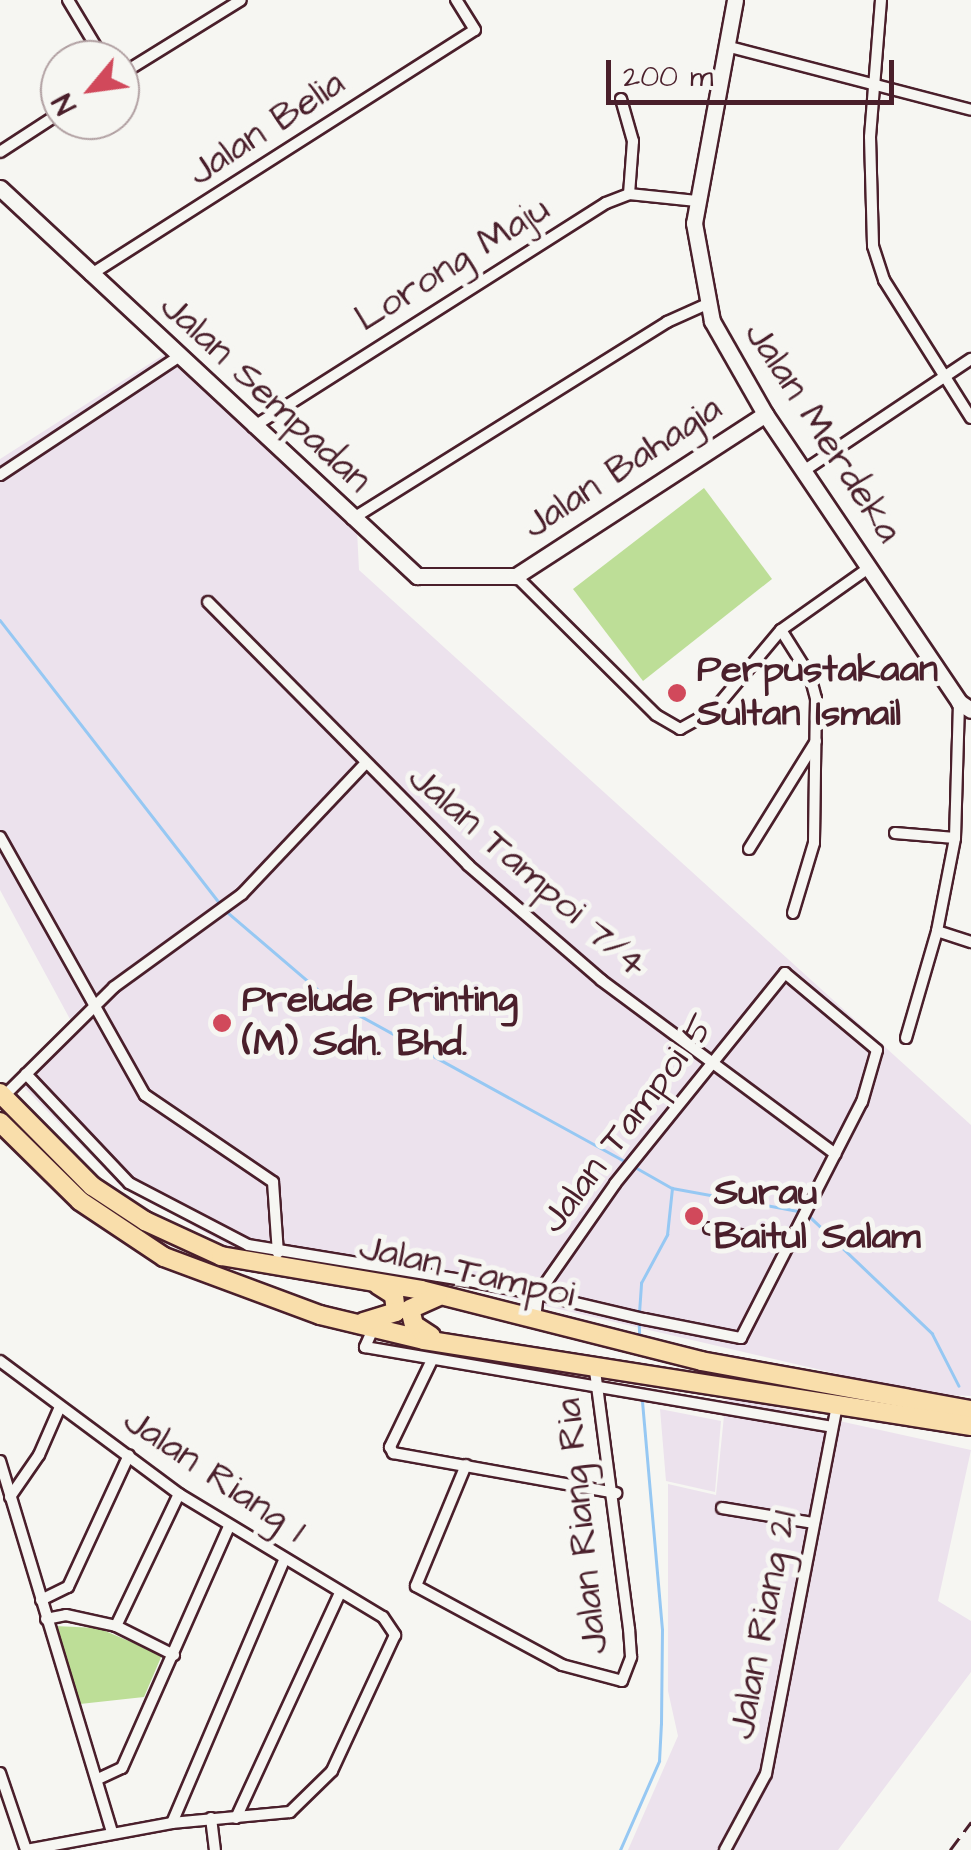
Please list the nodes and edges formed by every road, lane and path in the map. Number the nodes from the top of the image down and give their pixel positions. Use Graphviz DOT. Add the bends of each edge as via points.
graph roads {
  1 [pos="68,0"];
  2 [pos="241,0"];
  3 [pos="456,0"];
  4 [pos="735,0"];
  5 [pos="881,0"];
  6 [pos="92,40"];
  7 [pos="726,46"];
  8 [pos="140,63"];
  9 [pos="874,87"];
  10 [pos="620,99"];
  11 [pos="971,110"];
  12 [pos="40,126"];
  13 [pos="0,152"];
  14 [pos="0,188"];
  15 [pos="629,194"];
  16 [pos="697,201"];
  17 [pos="90,276"];
  18 [pos="707,304"];
  19 [pos="177,358"];
  20 [pos="971,359"];
  21 [pos="944,377"];
  22 [pos="765,414"];
  23 [pos="971,418"];
  24 [pos="253,427"];
  25 [pos="805,470"];
  26 [pos="0,474"];
  27 [pos="352,519"];
  28 [pos="870,567"];
  29 [pos="516,576"];
  30 [pos="208,602"];
  31 [pos="781,630"];
  32 [pos="965,706"];
  33 [pos="816,740"];
  34 [pos="364,765"];
  35 [pos="895,833"];
  36 [pos="0,838"];
  37 [pos="955,838"];
  38 [pos="749,849"];
  39 [pos="793,913"];
  40 [pos="937,932"];
  41 [pos="971,942"];
  42 [pos="92,1008"];
  43 [pos="906,1038"];
  44 [pos="711,1062"];
  45 [pos="26,1074"];
  46 [pos="1,1095"];
  47 [pos="0,1122"];
  48 [pos="835,1154"];
  49 [pos="709,1228"];
  50 [pos="790,1244"];
  51 [pos="277,1259"];
  52 [pos="359,1277"];
  53 [pos="453,1278"];
  54 [pos="538,1294"];
  55 [pos="446,1297"];
  56 [pos="535,1319"];
  57 [pos="345,1322"];
  58 [pos="373,1330"];
  59 [pos="440,1342"];
  60 [pos="432,1360"];
  61 [pos="0,1361"];
  62 [pos="594,1362"];
  63 [pos="648,1371"];
  64 [pos="744,1387"];
  65 [pos="600,1390"];
  66 [pos="657,1398"];
  67 [pos="837,1403"];
  68 [pos="60,1407"];
  69 [pos="971,1410"];
  70 [pos="739,1412"];
  71 [pos="971,1426"];
  72 [pos="832,1427"];
  73 [pos="129,1455"];
  74 [pos="0,1461"];
  75 [pos="466,1465"];
  76 [pos="616,1493"];
  77 [pos="179,1494"];
  78 [pos="10,1497"];
  79 [pos="722,1508"];
  80 [pos="814,1523"];
  81 [pos="229,1527"];
  82 [pos="284,1560"];
  83 [pos="340,1593"];
  84 [pos="41,1600"];
  85 [pos="46,1619"];
  86 [pos="116,1626"];
  87 [pos="174,1655"];
  88 [pos="0,1773"];
  89 [pos="98,1779"];
  90 [pos="16,1817"];
  91 [pos="211,1818"];
  92 [pos="236,1818"];
  93 [pos="0,1822"];
  94 [pos="172,1823"];
  95 [pos="112,1832"];
  96 [pos="26,1850"];
  97 [pos="215,1850"];
  98 [pos="725,1850"];
  1 -- 6 [label="street"];
  2 -- 8 [label="street"];
  3 -- 17 [label="street, Jalan Belia" via="475,30"];
  4 -- 7 [label="street, Jalan Merdeka"];
  5 -- 9 [label="street"];
  7 -- 9 [label="street"];
  7 -- 16 [label="street, Jalan Merdeka"];
  9 -- 11 [label="street"];
  9 -- 21 [label="street" via="872,246 884,280"];
  10 -- 15 [label="street" via="633,141"];
  12 -- 13 [label="street"];
  14 -- 17 [label="street, Jalan Sempadan"];
  15 -- 16 [label="street"];
  15 -- 24 [label="street, Lorong Maju"];
  16 -- 18 [label="street, Jalan Merdeka" via="694,242"];
  17 -- 19 [label="street, Jalan Sempadan"];
  18 -- 22 [label="street, Jalan Merdeka"];
  18 -- 27 [label="street" via="666,322"];
  19 -- 24 [label="street, Jalan Sempadan"];
  19 -- 26 [label="street"];
  20 -- 21 [label="street"];
  21 -- 23 [label="street"];
  21 -- 25 [label="street"];
  22 -- 25 [label="street, Jalan Merdeka"];
  22 -- 29 [label="street, Jalan Bahagia"];
  24 -- 27 [label="street, Jalan Sempadan"];
  25 -- 28 [label="street, Jalan Merdeka"];
  27 -- 29 [label="street, Jalan Sempadan" via="417,576"];
  28 -- 31 [label="street"];
  28 -- 32 [label="street, Jalan Merdeka"];
  29 -- 31 [label="street" via="674,728 699,724"];
  30 -- 34 [label="street, Jalan Tampoi 7/4"];
  31 -- 33 [label="street" via="810,676"];
  32 -- 37 [label="street"];
  33 -- 38 [label="street"];
  33 -- 39 [label="street" via="814,842"];
  34 -- 42 [label="street" via="242,894"];
  34 -- 44 [label="street, Jalan Tampoi 7/4" via="558,944"];
  35 -- 37 [label="street"];
  36 -- 42 [label="street"];
  37 -- 40 [label="street"];
  40 -- 41 [label="street"];
  40 -- 43 [label="street"];
  42 -- 45 [label="street"];
  42 -- 51 [label="street" via="145,1095 273,1182"];
  44 -- 48 [label="street, Jalan Tampoi 7/4"];
  44 -- 48 [label="street, Jalan Tampoi 5" via="785,973 877,1050 877,1069"];
  44 -- 54 [label="street, Jalan Tampoi 5"];
  45 -- 46 [label="street"];
  45 -- 51 [label="street" via="129,1183"];
  46 -- 51 [label="main road, Jalan Tampoi" via="92,1186 146,1221 221,1256"];
  47 -- 57 [label="main road, Jalan Tampoi" via="80,1201 164,1257 216,1281"];
  48 -- 50 [label="street"];
  49 -- 50 [label="street"];
  50 -- 54 [label="street" via="742,1338"];
  51 -- 52 [label="main road, Jalan Tampoi"];
  51 -- 53 [label="street"];
  52 -- 55 [label="main road, Jalan Tampoi"];
  52 -- 57 [label="main road" via="388,1289 396,1312 373,1323"];
  53 -- 54 [label="street"];
  53 -- 55 [label="street"];
  54 -- 56 [label="street, Jalan Tampoi 5"];
  55 -- 56 [label="main road, Jalan Tampoi"];
  55 -- 59 [label="main road" via="420,1299 410,1309 414,1325"];
  56 -- 69 [label="main road, Jalan Tampoi" via="652,1350"];
  57 -- 58 [label="main road, Jalan Tampoi"];
  58 -- 59 [label="main road, Jalan Tampoi"];
  58 -- 60 [label="street" via="365,1347"];
  59 -- 62 [label="main road, Jalan Tampoi"];
  60 -- 65 [label="street"];
  60 -- 75 [label="street" via="390,1450"];
  61 -- 68 [label="street, Jalan Riang 1"];
  62 -- 63 [label="main road, Jalan Tampoi"];
  62 -- 65 [label="street, Jalan Riang Ria"];
  63 -- 64 [label="main road, Jalan Tampoi"];
  63 -- 66 [label="street"];
  64 -- 67 [label="main road, Jalan Tampoi"];
  64 -- 70 [label="street"];
  65 -- 66 [label="street"];
  65 -- 76 [label="street, Jalan Riang Ria"];
  66 -- 70 [label="street"];
  67 -- 71 [label="main road, Jalan Tampoi"];
  67 -- 72 [label="street, Jalan Riang 21"];
  68 -- 73 [label="street, Jalan Riang 1"];
  68 -- 78 [label="street" via="39,1456"];
  70 -- 72 [label="street"];
  72 -- 80 [label="street, Jalan Riang 21"];
  73 -- 77 [label="street, Jalan Riang 1"];
  73 -- 84 [label="street" via="68,1587"];
  74 -- 78 [label="street"];
  75 -- 76 [label="street"];
  75 -- 76 [label="street, Jalan Riang Ria" via="416,1586 562,1665 619,1682 631,1657"];
  77 -- 81 [label="street, Jalan Riang 1"];
  77 -- 86 [label="street"];
  78 -- 84 [label="street"];
  79 -- 80 [label="street"];
  80 -- 98 [label="street, Jalan Riang 21" via="766,1774"];
  81 -- 82 [label="street, Jalan Riang 1"];
  81 -- 87 [label="street"];
  82 -- 83 [label="street, Jalan Riang 1"];
  82 -- 94 [label="street"];
  83 -- 92 [label="street"];
  83 -- 92 [label="street, Jalan Riang 1" via="391,1623 395,1635 332,1771 290,1812"];
  84 -- 85 [label="street"];
  85 -- 86 [label="street" via="66,1614"];
  85 -- 89 [label="street"];
  86 -- 87 [label="street"];
  87 -- 89 [label="street" via="122,1768"];
  88 -- 90 [label="street"];
  89 -- 95 [label="street"];
  90 -- 93 [label="street"];
  90 -- 96 [label="street"];
  91 -- 92 [label="street"];
  91 -- 94 [label="street"];
  91 -- 97 [label="street"];
  94 -- 95 [label="street"];
  95 -- 96 [label="street"];
}
